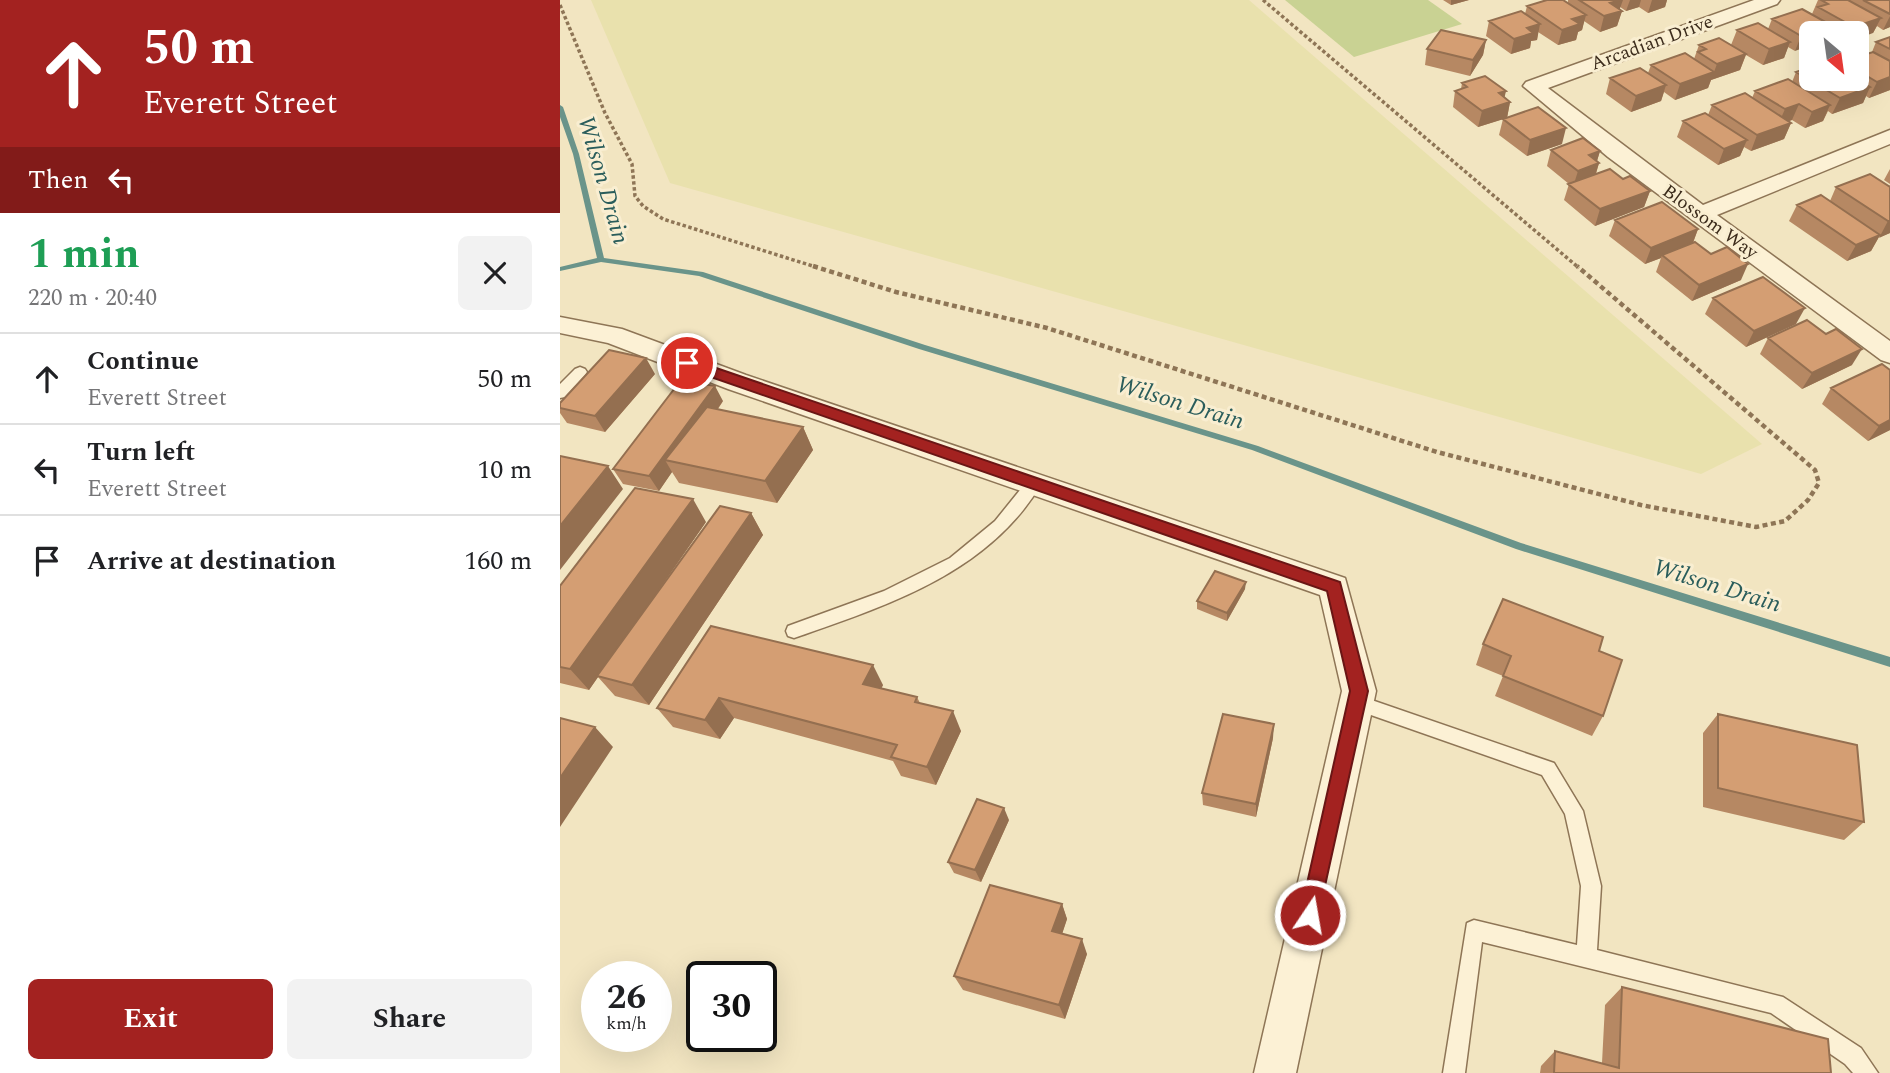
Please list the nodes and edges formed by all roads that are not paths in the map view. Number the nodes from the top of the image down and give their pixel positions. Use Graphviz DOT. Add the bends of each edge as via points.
graph roads {
  1 [pos="1771,0"];
  2 [pos="1533,86"];
  3 [pos="1890,136"];
  4 [pos="1700,214"];
  5 [pos="560,325"];
  6 [pos="1890,354"];
  7 [pos="580,372"];
  8 [pos="560,393"];
  9 [pos="1033,484"];
  10 [pos="794,631"];
  11 [pos="1357,703"];
  12 [pos="1586,958"];
  13 [pos="1275,1073"];
  14 [pos="1454,1073"];
  15 [pos="1867,1073"];
  1 -- 2 [label="street, Arcadian Drive"];
  2 -- 4 [label="street, Blossom Way"];
  3 -- 4 [label="street"];
  4 -- 6 [label="street, Blossom Way"];
  5 -- 9 [label="street" via="612,335"];
  7 -- 8 [label="lane"];
  9 -- 10 [label="lane" via="1001,525 956,563 890,596"];
  9 -- 11 [label="street" via="1334,587 1359,691"];
  11 -- 12 [label="lane" via="1548,769 1574,811 1591,886"];
  11 -- 13 [label="street"];
  12 -- 14 [label="lane" via="1474,930"];
  12 -- 15 [label="lane" via="1776,1004 1853,1056"];
}
